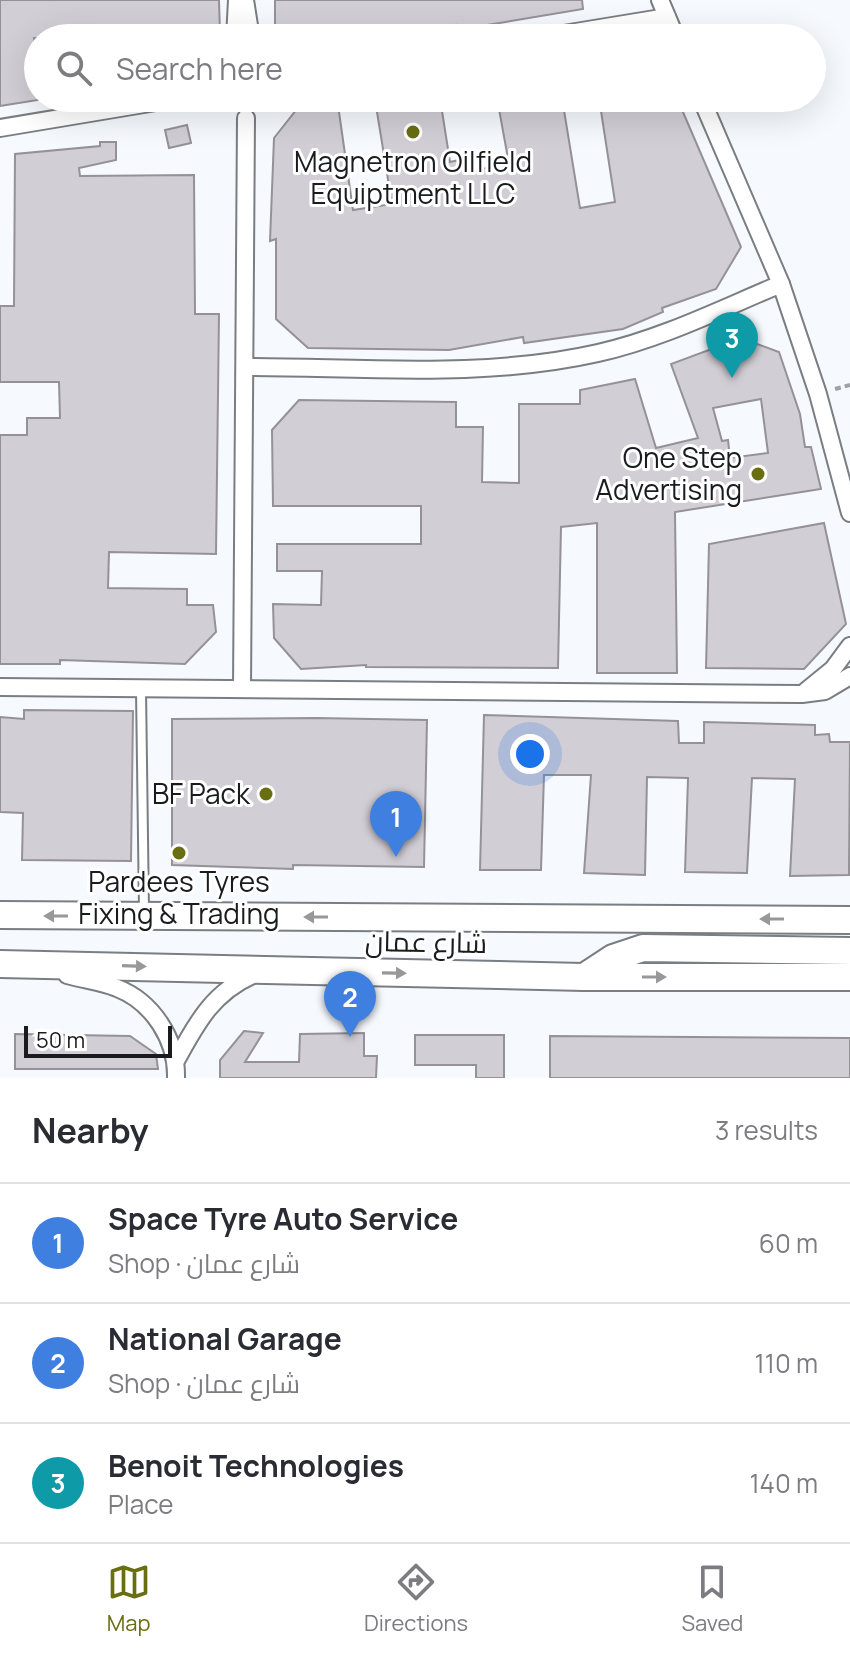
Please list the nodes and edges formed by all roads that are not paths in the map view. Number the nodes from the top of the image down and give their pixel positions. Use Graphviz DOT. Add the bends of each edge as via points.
graph roads {
  1 [pos="237,0"];
  2 [pos="245,0"];
  3 [pos="660,0"];
  4 [pos="667,17"];
  5 [pos="236,24"];
  6 [pos="249,24"];
  7 [pos="624,24"];
  8 [pos="670,24"];
  9 [pos="96,112"];
  10 [pos="707,112"];
  11 [pos="246,118"];
  12 [pos="0,128"];
  13 [pos="781,284"];
  14 [pos="245,367"];
  15 [pos="850,513"];
  16 [pos="850,646"];
  17 [pos="850,676"];
  18 [pos="0,687"];
  19 [pos="141,689"];
  20 [pos="242,689"];
  21 [pos="802,694"];
  22 [pos="0,915"];
  23 [pos="144,916"];
  24 [pos="850,920"];
  25 [pos="850,951"];
  26 [pos="0,964"];
  27 [pos="40,964"];
  28 [pos="265,970"];
  29 [pos="584,977"];
  30 [pos="850,977"];
  31 [pos="177,1059"];
  32 [pos="176,1078"];
  1 -- 5 [label="street"];
  2 -- 6 [label="street"];
  3 -- 4 [label="street"];
  4 -- 7 [label="street"];
  4 -- 8 [label="street"];
  9 -- 12 [label="street"];
  10 -- 13 [label="street"];
  11 -- 14 [label="street"];
  13 -- 14 [label="street" via="640,342 561,361 480,367"];
  13 -- 15 [label="street"];
  14 -- 20 [label="street"];
  16 -- 21 [label="street" via="833,669"];
  17 -- 21 [label="street" via="825,691"];
  18 -- 19 [label="street"];
  19 -- 20 [label="street"];
  19 -- 23 [label="lane"];
  20 -- 21 [label="street"];
  23 -- 22 [label="main road, شارع عمان, one-way"];
  24 -- 23 [label="main road, شارع عمان, one-way"];
  25 -- 29 [label="main road" via="643,948 613,958"];
  26 -- 27 [label="main road, شارع عمان"];
  27 -- 28 [label="main road, شارع عمان, one-way"];
  27 -- 31 [label="street" via="134,997 163,1029"];
  28 -- 29 [label="main road, شارع عمان, one-way"];
  28 -- 31 [label="street" via="217,997 199,1017"];
  29 -- 30 [label="main road, شارع عمان, one-way"];
  31 -- 32 [label="street"];
}
